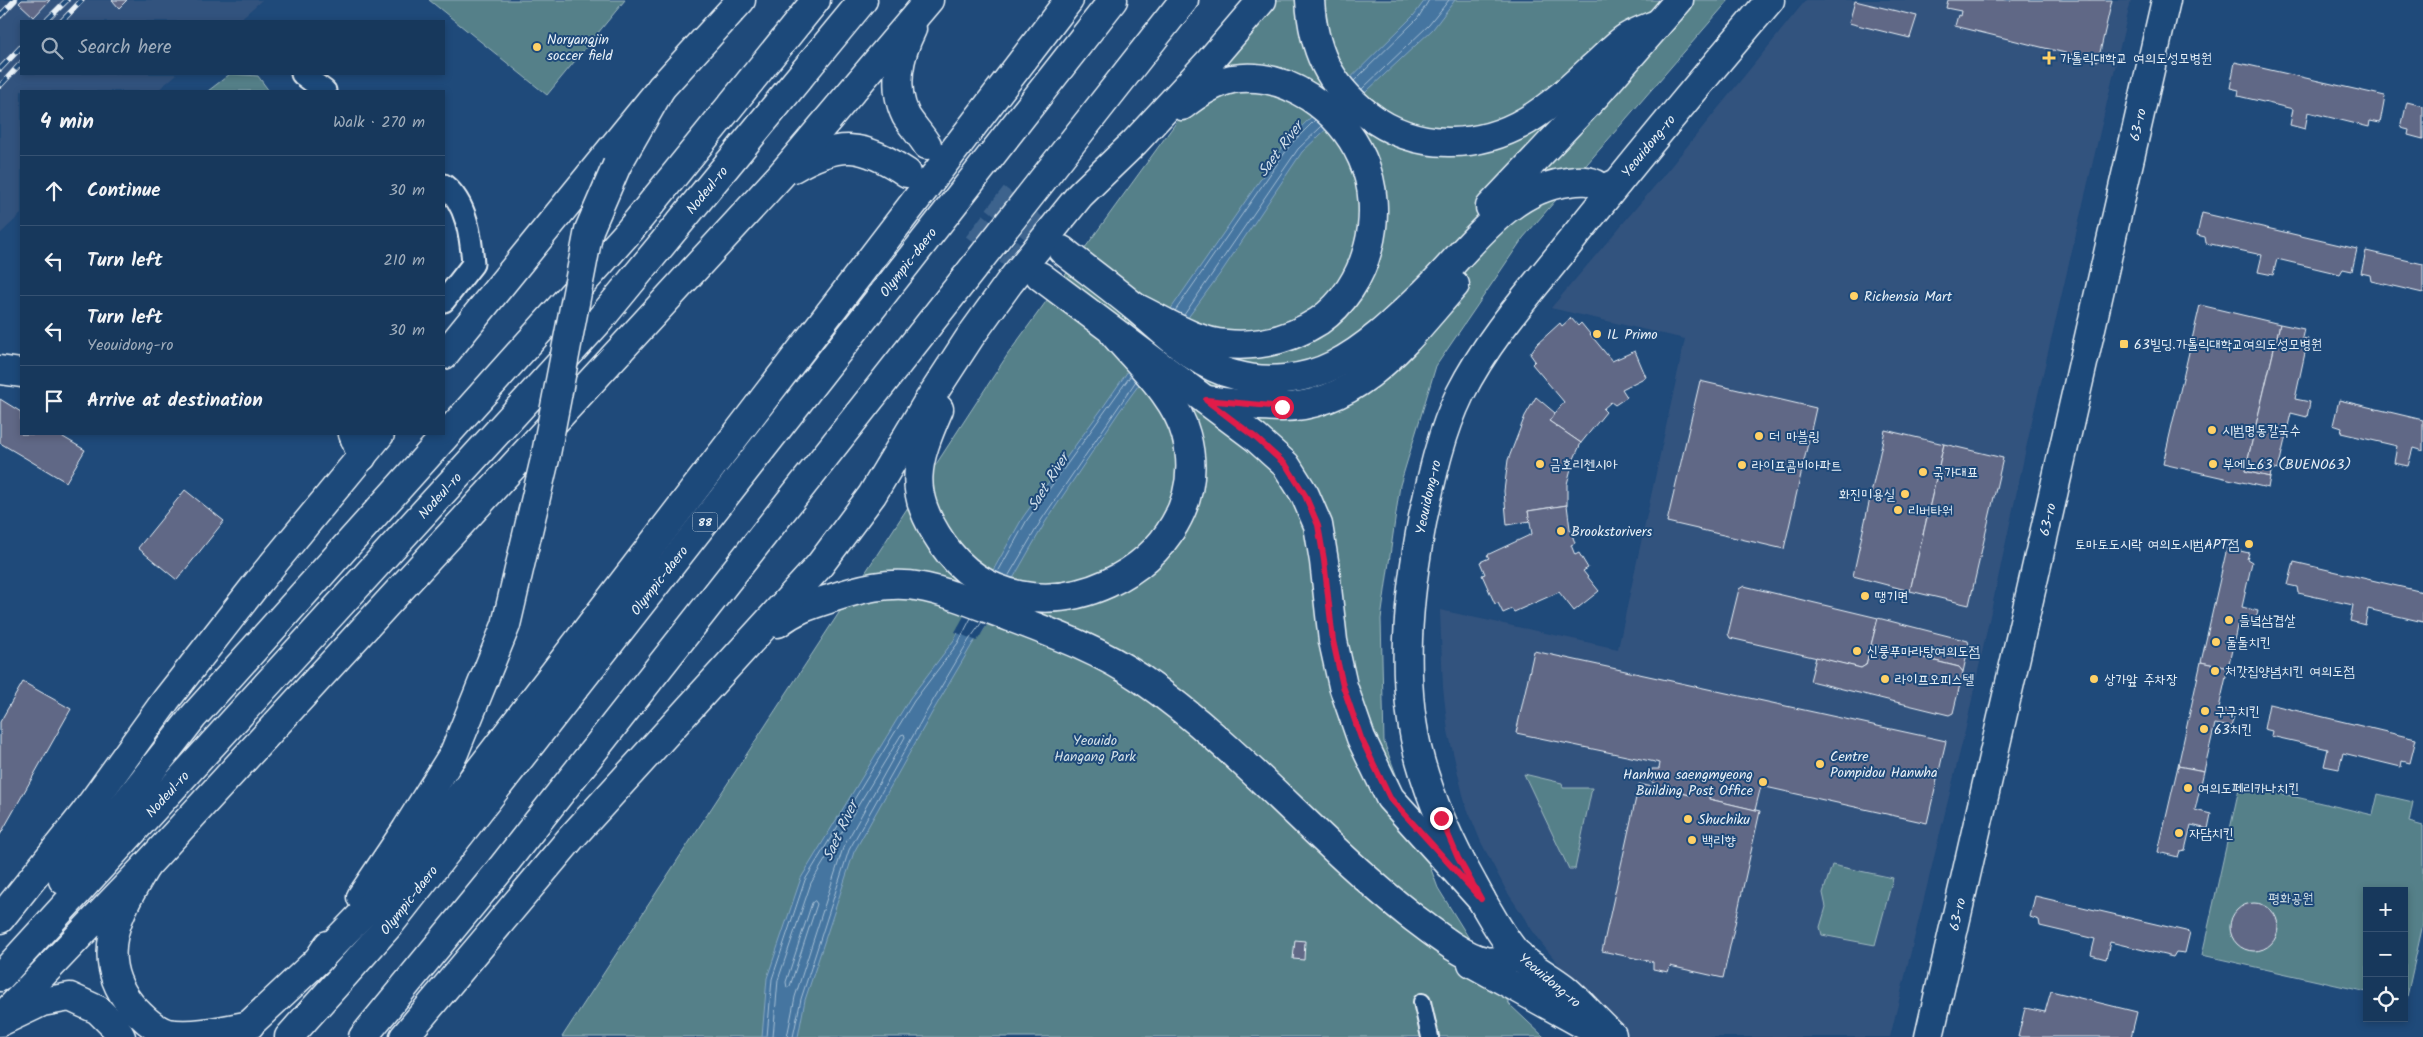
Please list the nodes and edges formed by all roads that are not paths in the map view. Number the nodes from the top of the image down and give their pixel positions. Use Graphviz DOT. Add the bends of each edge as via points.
graph roads {
  1 [pos="741,0"];
  2 [pos="816,0"];
  3 [pos="863,0"];
  4 [pos="1068,0"];
  5 [pos="1113,0"];
  6 [pos="1184,0"];
  7 [pos="1262,0"];
  8 [pos="1310,0"];
  9 [pos="1679,0"];
  10 [pos="1770,0"];
  11 [pos="2166,0"];
  12 [pos="925,5"];
  13 [pos="1658,24"];
  14 [pos="303,75"];
  15 [pos="662,88"];
  16 [pos="323,90"];
  17 [pos="1135,142"];
  18 [pos="927,145"];
  19 [pos="907,173"];
  20 [pos="781,175"];
  21 [pos="1617,183"];
  22 [pos="445,186"];
  23 [pos="1062,250"];
  24 [pos="1040,276"];
  25 [pos="445,300"];
  26 [pos="970,336"];
  27 [pos="445,353"];
  28 [pos="1216,355"];
  29 [pos="1306,375"];
  30 [pos="1191,399"];
  31 [pos="378,435"];
  32 [pos="358,445"];
  33 [pos="738,655"];
  34 [pos="146,866"];
  35 [pos="1376,888"];
  36 [pos="1481,899"];
  37 [pos="0,919"];
  38 [pos="0,948"];
  39 [pos="1519,955"];
  40 [pos="318,960"];
  41 [pos="0,976"];
  42 [pos="1422,1002"];
  43 [pos="0,1021"];
  44 [pos="243,1031"];
  45 [pos="121,1037"];
  46 [pos="289,1037"];
  47 [pos="363,1037"];
  48 [pos="404,1037"];
  49 [pos="1430,1037"];
  50 [pos="1606,1037"];
  51 [pos="1614,1037"];
  52 [pos="1929,1037"];
  1 -- 15 [label="main road"];
  2 -- 38 [label="main road, Nodeul-ro" via="630,230 193,717 82,859"];
  3 -- 41 [label="main road, Nodeul-ro" via="598,322"];
  4 -- 40 [label="main road" via="397,878"];
  5 -- 46 [label="main road, Olympic-daero / 88" via="390,924"];
  6 -- 47 [label="main road" via="505,863"];
  7 -- 17 [label="main road"];
  8 -- 13 [label="main road" via="1316,40 1327,68 1340,88 1355,104 1392,129 1412,138 1438,142 1466,142 1497,136 1528,121 1566,93 1626,38"];
  9 -- 13 [label="main road"];
  10 -- 21 [label="main road, Yeouidong-ro"];
  11 -- 52 [label="main road, 63-ro"];
  12 -- 18 [label="main road" via="901,55 899,93 906,116"];
  12 -- 20 [label="main road"];
  13 -- 29 [label="main road" via="1597,94 1391,312 1349,349"];
  14 -- 16 [label="street"];
  15 -- 27 [label="main road"];
  15 -- 40 [label="main road, bridge" via="617,165 589,230 545,459 506,624 454,753"];
  17 -- 26 [label="main road" via="1080,195"];
  17 -- 28 [label="main road" via="1202,90 1231,80 1256,78 1280,82 1302,92 1336,121 1362,158 1371,189 1373,215 1370,242 1361,271 1348,295 1306,330 1282,340 1251,344"];
  19 -- 20 [label="main road" via="865,150 844,149 821,152"];
  20 -- 34 [label="main road"];
  21 -- 29 [label="main road" via="1603,189 1596,182 1587,180 1541,187 1513,205 1487,228 1426,291 1358,351 1333,366"];
  21 -- 30 [label="main road" via="1596,194 1558,200 1506,234 1374,373 1349,390 1324,401 1282,407"];
  21 -- 36 [label="main road, Yeouidong-ro" via="1505,323 1460,395 1444,432 1432,476 1414,564 1408,636 1410,697 1420,759 1444,826"];
  22 -- 25 [label="street" via="462,210 471,237 473,264"];
  23 -- 28 [label="main road" via="1135,307 1199,338"];
  24 -- 30 [label="main road"];
  26 -- 30 [label="main road" via="927,437 919,463 918,491 926,520 965,571 990,588 1020,597 1048,599 1084,593 1114,581 1142,564 1164,540 1183,509 1191,477 1186,436"];
  26 -- 33 [label="main road" via="872,495 819,566"];
  28 -- 29 [label="main road" via="1234,375 1280,380"];
  30 -- 36 [label="main road" via="1256,438 1286,465 1305,495 1318,525 1333,641 1343,686 1361,738 1390,798"];
  31 -- 32 [label="main road"];
  32 -- 37 [label="main road" via="84,814"];
  33 -- 35 [label="main road" via="793,610 864,587 898,583 925,586 955,596 1093,651 1138,677 1176,704 1231,751"];
  33 -- 48 [label="main road" via="571,838"];
  34 -- 43 [label="main road"];
  34 -- 44 [label="main road" via="124,903 113,932 111,963 123,994 141,1016 166,1033 195,1035"];
  35 -- 39 [label="main road" via="1464,952 1483,960 1500,962"];
  35 -- 50 [label="main road" via="1437,944"];
  36 -- 39 [label="main road, Yeouidong-ro"];
  39 -- 51 [label="main road, Yeouidong-ro" via="1565,989"];
  40 -- 44 [label="main road"];
  42 -- 49 [label="street"];
  43 -- 45 [label="main road" via="42,1002 70,997 98,1010"];
}
